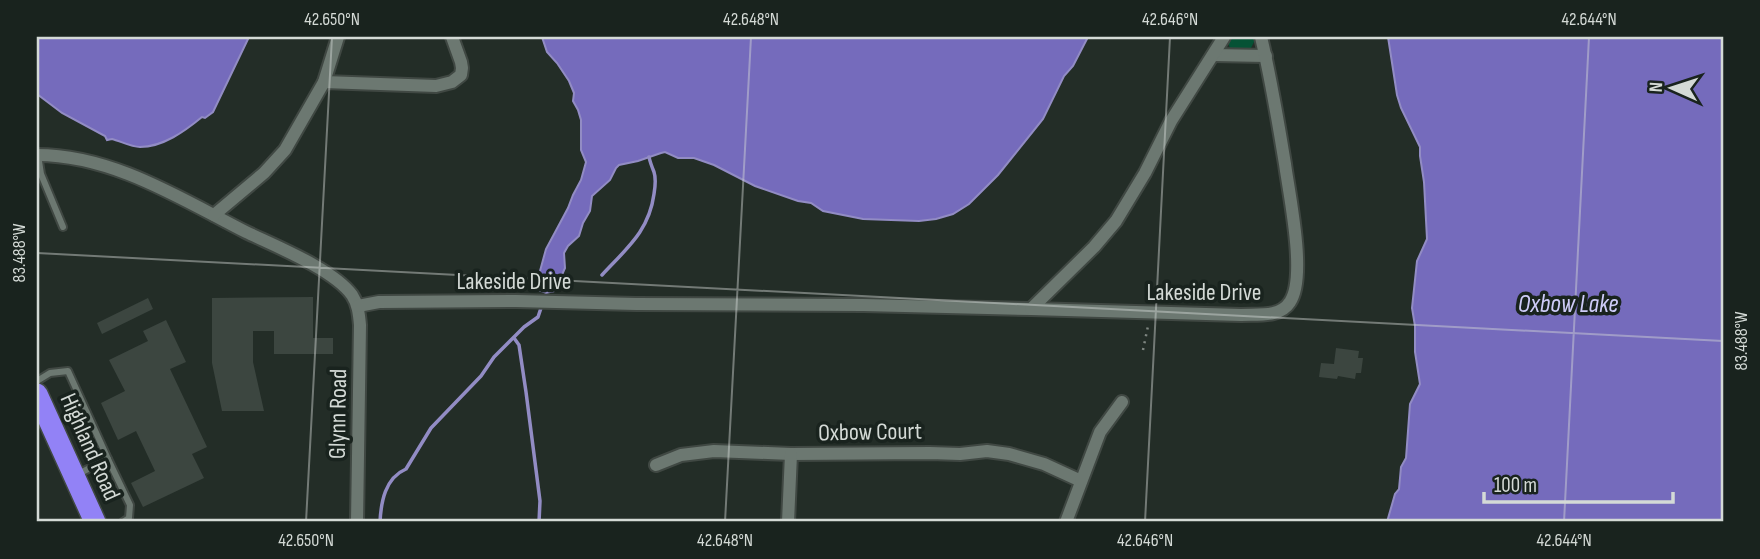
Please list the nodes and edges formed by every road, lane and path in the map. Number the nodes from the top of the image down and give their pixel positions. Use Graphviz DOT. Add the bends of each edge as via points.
graph roads {
  1 [pos="338,37"];
  2 [pos="452,37"];
  3 [pos="1224,37"];
  4 [pos="1261,37"];
  5 [pos="1213,55"];
  6 [pos="1266,56"];
  7 [pos="324,82"];
  8 [pos="38,155"];
  9 [pos="214,215"];
  10 [pos="63,227"];
  11 [pos="358,306"];
  12 [pos="1031,309"];
  13 [pos="1151,313"];
  14 [pos="1143,350"];
  15 [pos="37,381"];
  16 [pos="37,394"];
  17 [pos="1122,402"];
  18 [pos="791,454"];
  19 [pos="108,458"];
  20 [pos="656,465"];
  21 [pos="74,476"];
  22 [pos="1081,481"];
  23 [pos="95,522"];
  24 [pos="123,522"];
  25 [pos="357,522"];
  26 [pos="788,522"];
  27 [pos="1066,522"];
  1 -- 7 [label="street"];
  2 -- 7 [label="street" via="462,68 452,82 436,86"];
  3 -- 5 [label="street"];
  4 -- 6 [label="street, Lakeside Drive"];
  5 -- 6 [label="street"];
  5 -- 12 [label="street" via="1116,220"];
  6 -- 13 [label="street, Lakeside Drive" via="1294,222 1296,286 1291,302 1271,314"];
  7 -- 9 [label="street" via="285,150"];
  8 -- 9 [label="street" via="98,164"];
  8 -- 10 [label="lane"];
  9 -- 11 [label="street" via="332,277"];
  11 -- 12 [label="street, Lakeside Drive" via="516,301"];
  11 -- 25 [label="street, Glynn Road"];
  12 -- 13 [label="street, Lakeside Drive"];
  13 -- 14 [label="path"];
  15 -- 19 [label="lane" via="50,373 68,371"];
  16 -- 21 [label="highway, Highland Road"];
  17 -- 22 [label="street" via="1100,432"];
  18 -- 20 [label="street, Oxbow Court" via="714,451 681,455"];
  18 -- 22 [label="street, Oxbow Court" via="1009,454"];
  18 -- 26 [label="street"];
  19 -- 21 [label="lane"];
  19 -- 24 [label="lane" via="130,505 130,518"];
  21 -- 23 [label="highway, Highland Road"];
  22 -- 27 [label="street"];
}
